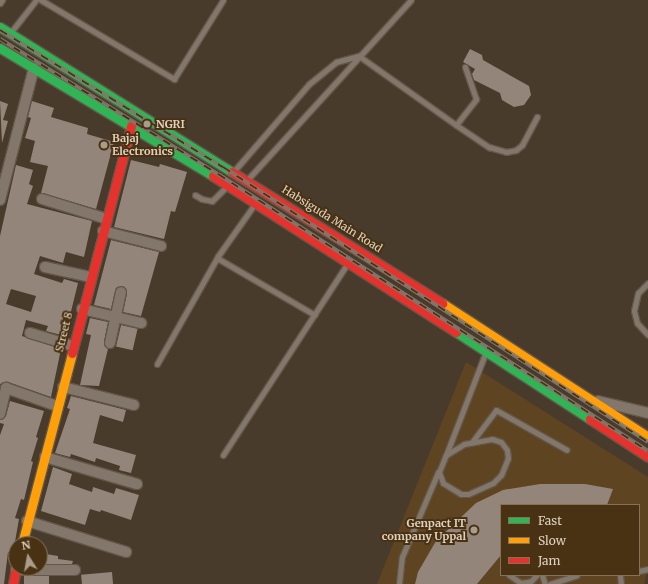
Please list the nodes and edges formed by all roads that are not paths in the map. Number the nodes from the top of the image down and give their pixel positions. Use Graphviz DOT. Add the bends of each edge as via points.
graph roads {
  1 [pos="2,0"];
  2 [pos="36,0"];
  3 [pos="41,0"];
  4 [pos="224,0"];
  5 [pos="411,0"];
  6 [pos="0,2"];
  7 [pos="0,27"];
  8 [pos="10,33"];
  9 [pos="0,48"];
  10 [pos="359,56"];
  11 [pos="466,67"];
  12 [pos="34,68"];
  13 [pos="537,117"];
  14 [pos="456,125"];
  15 [pos="131,126"];
  16 [pos="233,171"];
  17 [pos="247,180"];
  18 [pos="228,185"];
  19 [pos="195,195"];
  20 [pos="42,199"];
  21 [pos="0,200"];
  22 [pos="255,202"];
  23 [pos="107,219"];
  24 [pos="103,231"];
  25 [pos="162,246"];
  26 [pos="217,258"];
  27 [pos="348,263"];
  28 [pos="46,266"];
  29 [pos="90,278"];
  30 [pos="648,283"];
  31 [pos="121,292"];
  32 [pos="82,309"];
  33 [pos="315,315"];
  34 [pos="115,316"];
  35 [pos="141,323"];
  36 [pos="30,333"];
  37 [pos="492,334"];
  38 [pos="648,335"];
  39 [pos="110,343"];
  40 [pos="73,346"];
  41 [pos="482,351"];
  42 [pos="157,364"];
  43 [pos="3,387"];
  44 [pos="63,387"];
  45 [pos="591,399"];
  46 [pos="134,405"];
  47 [pos="57,406"];
  48 [pos="648,413"];
  49 [pos="0,414"];
  50 [pos="648,437"];
  51 [pos="472,442"];
  52 [pos="567,450"];
  53 [pos="223,455"];
  54 [pos="446,455"];
  55 [pos="46,457"];
  56 [pos="648,457"];
  57 [pos="439,472"];
  58 [pos="137,484"];
  59 [pos="27,521"];
  60 [pos="24,536"];
  61 [pos="126,552"];
  62 [pos="48,570"];
  63 [pos="76,570"];
  64 [pos="536,576"];
  65 [pos="574,576"];
  66 [pos="513,582"];
  67 [pos="399,584"];
  68 [pos="550,584"];
  1 -- 6 [label="lane"];
  2 -- 8 [label="lane"];
  3 -- 4 [label="lane" via="174,79"];
  5 -- 10 [label="lane"];
  7 -- 8 [label="main road, Habsiguda Main Road"];
  8 -- 16 [label="main road, Habsiguda Main Road"];
  9 -- 12 [label="main road"];
  10 -- 14 [label="lane"];
  10 -- 16 [label="lane" via="340,60 321,73"];
  10 -- 17 [label="lane"];
  11 -- 14 [label="lane" via="476,98"];
  12 -- 15 [label="main road"];
  12 -- 21 [label="street"];
  13 -- 14 [label="lane" via="522,145 516,150 506,152 489,147"];
  15 -- 18 [label="main road"];
  15 -- 23 [label="main road, Street 8"];
  16 -- 17 [label="main road, Habsiguda Main Road"];
  17 -- 37 [label="main road, Habsiguda Main Road"];
  18 -- 19 [label="lane" via="212,201 202,200"];
  18 -- 22 [label="main road"];
  20 -- 23 [label="street"];
  22 -- 26 [label="lane"];
  22 -- 27 [label="main road"];
  23 -- 24 [label="main road, Street 8"];
  24 -- 25 [label="street"];
  24 -- 29 [label="main road, Street 8"];
  26 -- 33 [label="lane"];
  26 -- 42 [label="lane"];
  27 -- 33 [label="lane"];
  27 -- 41 [label="main road"];
  28 -- 29 [label="street"];
  29 -- 32 [label="main road, Street 8"];
  30 -- 38 [label="lane" via="638,293 634,311 637,323"];
  31 -- 34 [label="street"];
  32 -- 34 [label="street"];
  32 -- 40 [label="main road, Street 8"];
  33 -- 53 [label="lane"];
  34 -- 35 [label="street"];
  34 -- 39 [label="street"];
  36 -- 40 [label="street"];
  37 -- 41 [label="main road"];
  37 -- 45 [label="main road, Habsiguda Main Road"];
  40 -- 44 [label="main road, Street 8"];
  41 -- 54 [label="lane"];
  41 -- 56 [label="main road"];
  43 -- 47 [label="street"];
  43 -- 49 [label="street"];
  44 -- 46 [label="street"];
  44 -- 47 [label="main road, Street 8"];
  45 -- 48 [label="street"];
  45 -- 50 [label="main road, Habsiguda Main Road"];
  47 -- 55 [label="main road, Street 8"];
  51 -- 52 [label="lane" via="496,410"];
  51 -- 54 [label="lane"];
  51 -- 57 [label="lane" via="501,442 507,450 505,466 493,483 468,494 461,494 442,483"];
  54 -- 57 [label="lane"];
  55 -- 58 [label="street"];
  55 -- 59 [label="main road, Street 8"];
  57 -- 67 [label="lane" via="402,557"];
  59 -- 60 [label="main road, Street 8"];
  59 -- 61 [label="street"];
  62 -- 63 [label="street"];
  64 -- 66 [label="lane" via="526,583"];
  65 -- 68 [label="lane"];
}
